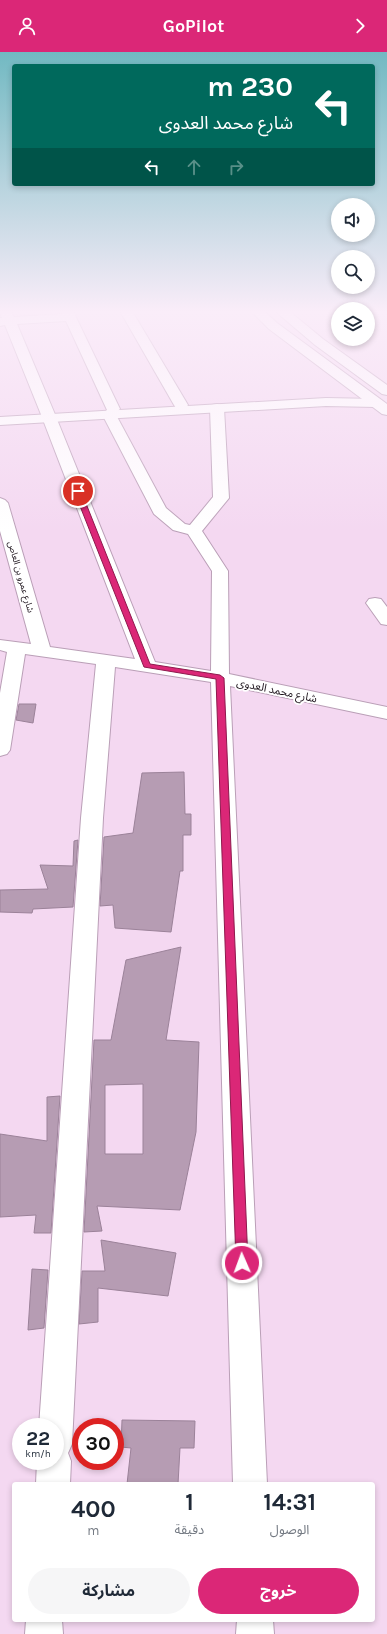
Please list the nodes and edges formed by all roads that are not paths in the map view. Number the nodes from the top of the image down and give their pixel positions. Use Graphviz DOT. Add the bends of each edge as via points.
graph roads {
  1 [pos="35,385"];
  2 [pos="99,385"];
  3 [pos="169,385"];
  4 [pos="348,385"];
  5 [pos="352,385"];
  6 [pos="181,405"];
  7 [pos="382,407"];
  8 [pos="217,408"];
  9 [pos="111,411"];
  10 [pos="0,415"];
  11 [pos="48,415"];
  12 [pos="0,421"];
  13 [pos="0,503"];
  14 [pos="194,531"];
  15 [pos="375,602"];
  16 [pos="387,620"];
  17 [pos="8,646"];
  18 [pos="42,651"];
  19 [pos="106,660"];
  20 [pos="147,666"];
  21 [pos="220,678"];
  22 [pos="387,712"];
  23 [pos="0,750"];
  24 [pos="57,1418"];
  25 [pos="54,1470"];
  26 [pos="53,1482"];
  27 [pos="250,1482"];
  28 [pos="44,1622"];
  29 [pos="255,1622"];
  30 [pos="44,1634"];
  31 [pos="256,1634"];
  1 -- 11 [label="main road"];
  2 -- 9 [label="main road"];
  3 -- 6 [label="main road"];
  4 -- 6 [label="main road" via="341,392 322,397"];
  5 -- 7 [label="main road"];
  6 -- 9 [label="main road"];
  7 -- 8 [label="main road" via="326,402"];
  8 -- 9 [label="main road"];
  8 -- 14 [label="main road" via="221,498"];
  9 -- 11 [label="main road"];
  9 -- 14 [label="main road" via="160,511 180,527"];
  10 -- 11 [label="main road"];
  11 -- 12 [label="main road"];
  11 -- 20 [label="main road"];
  13 -- 18 [label="main road, شارع عمرو بن العاص"];
  14 -- 21 [label="main road" via="220,571"];
  15 -- 16 [label="main road"];
  17 -- 18 [label="main road, شارع محمد العدوى"];
  17 -- 23 [label="main road"];
  18 -- 19 [label="main road, شارع محمد العدوى"];
  19 -- 20 [label="main road, شارع محمد العدوى"];
  19 -- 24 [label="main road" via="92,818"];
  20 -- 21 [label="main road, شارع محمد العدوى"];
  21 -- 22 [label="main road, شارع محمد العدوى"];
  21 -- 27 [label="main road"];
  25 -- 26 [label="main road"];
  28 -- 30 [label="main road"];
  29 -- 31 [label="main road"];
}
